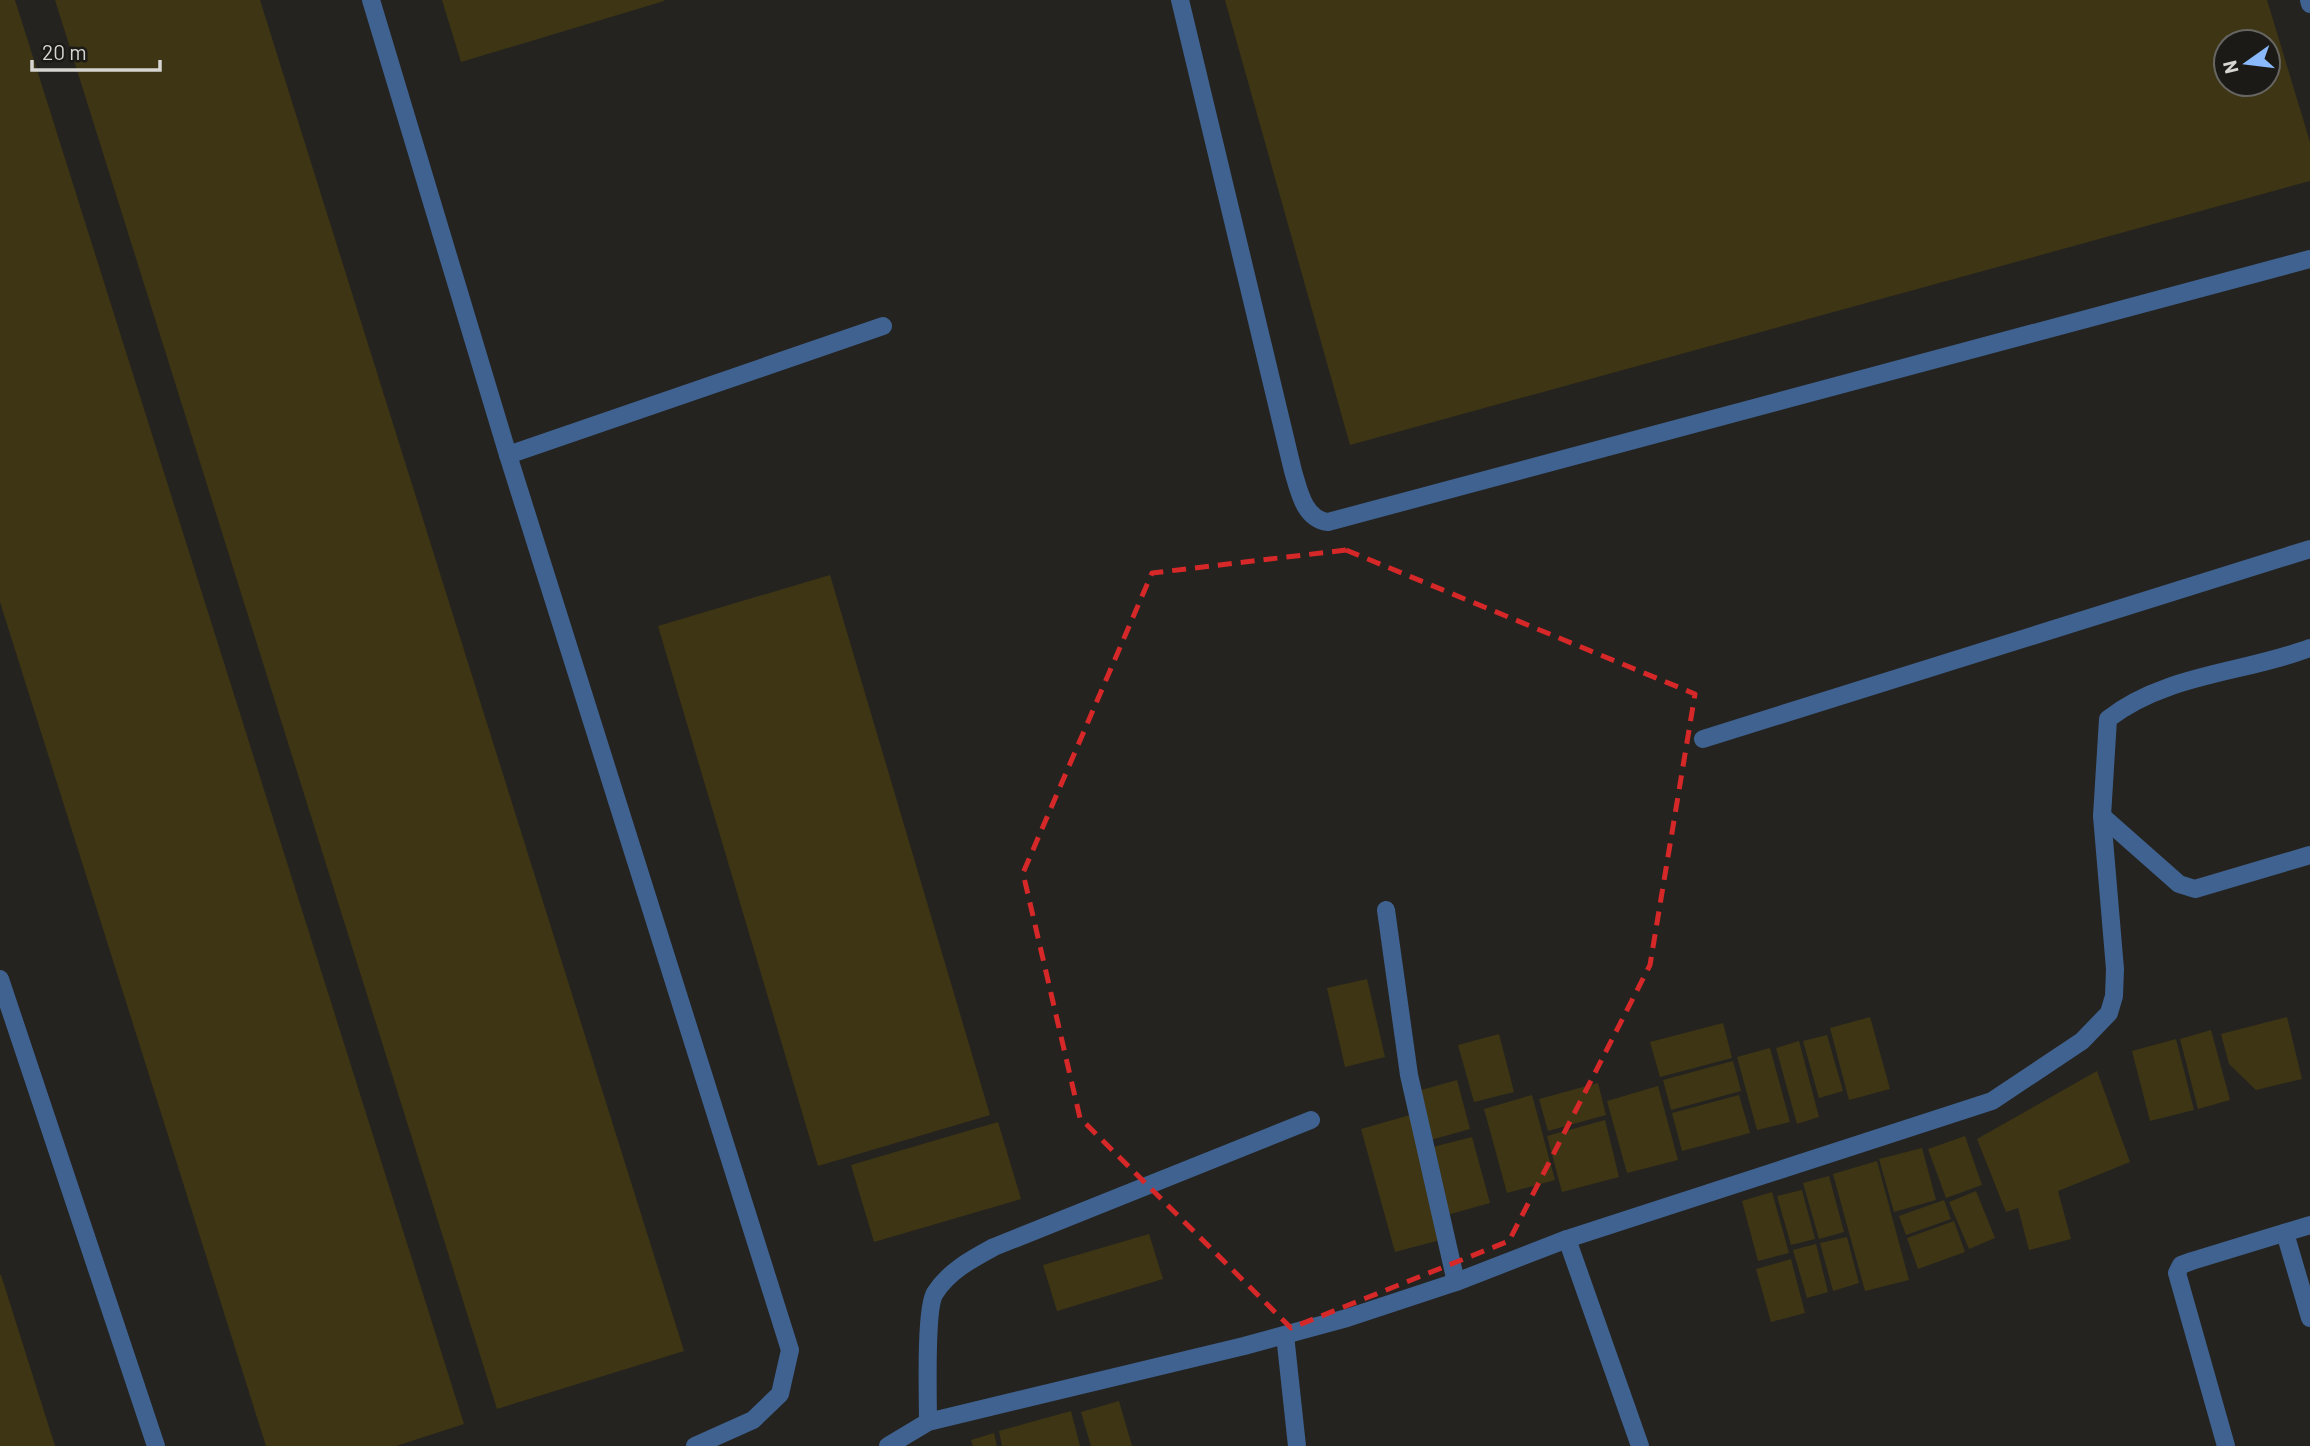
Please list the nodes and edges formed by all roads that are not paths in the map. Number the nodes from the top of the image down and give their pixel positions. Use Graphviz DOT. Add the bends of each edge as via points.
graph roads {
  1 [pos="371,0"];
  2 [pos="1180,0"];
  3 [pos="2310,258"];
  4 [pos="883,326"];
  5 [pos="508,455"];
  6 [pos="2310,549"];
  7 [pos="2310,648"];
  8 [pos="1703,739"];
  9 [pos="2102,816"];
  10 [pos="2310,855"];
  11 [pos="1386,910"];
  12 [pos="0,979"];
  13 [pos="4,1007"];
  14 [pos="1311,1120"];
  15 [pos="2310,1226"];
  16 [pos="2285,1233"];
  17 [pos="1567,1239"];
  18 [pos="1456,1282"];
  19 [pos="2310,1318"];
  20 [pos="1285,1335"];
  21 [pos="928,1422"];
  22 [pos="156,1446"];
  23 [pos="695,1446"];
  24 [pos="888,1446"];
  25 [pos="1297,1446"];
  26 [pos="1640,1446"];
  27 [pos="2227,1446"];
  1 -- 5 [label="lane"];
  2 -- 3 [label="lane" via="1293,471 1301,500 1320,521"];
  4 -- 5 [label="lane"];
  5 -- 23 [label="lane" via="790,1350 780,1394 752,1420"];
  6 -- 8 [label="lane"];
  7 -- 9 [label="lane" via="2152,693 2108,719"];
  9 -- 10 [label="lane" via="2179,884 2195,889"];
  9 -- 17 [label="lane" via="2114,996 2109,1013 2082,1041 1992,1101"];
  11 -- 18 [label="lane" via="1409,1075"];
  12 -- 13 [label="lane"];
  13 -- 22 [label="lane"];
  14 -- 21 [label="lane" via="994,1247 959,1267 934,1294 929,1316"];
  15 -- 16 [label="lane"];
  16 -- 19 [label="lane"];
  16 -- 27 [label="lane" via="2181,1265 2177,1273"];
  17 -- 18 [label="lane"];
  17 -- 26 [label="lane"];
  18 -- 20 [label="lane"];
  20 -- 21 [label="lane"];
  20 -- 25 [label="lane"];
  21 -- 24 [label="lane"];
}
